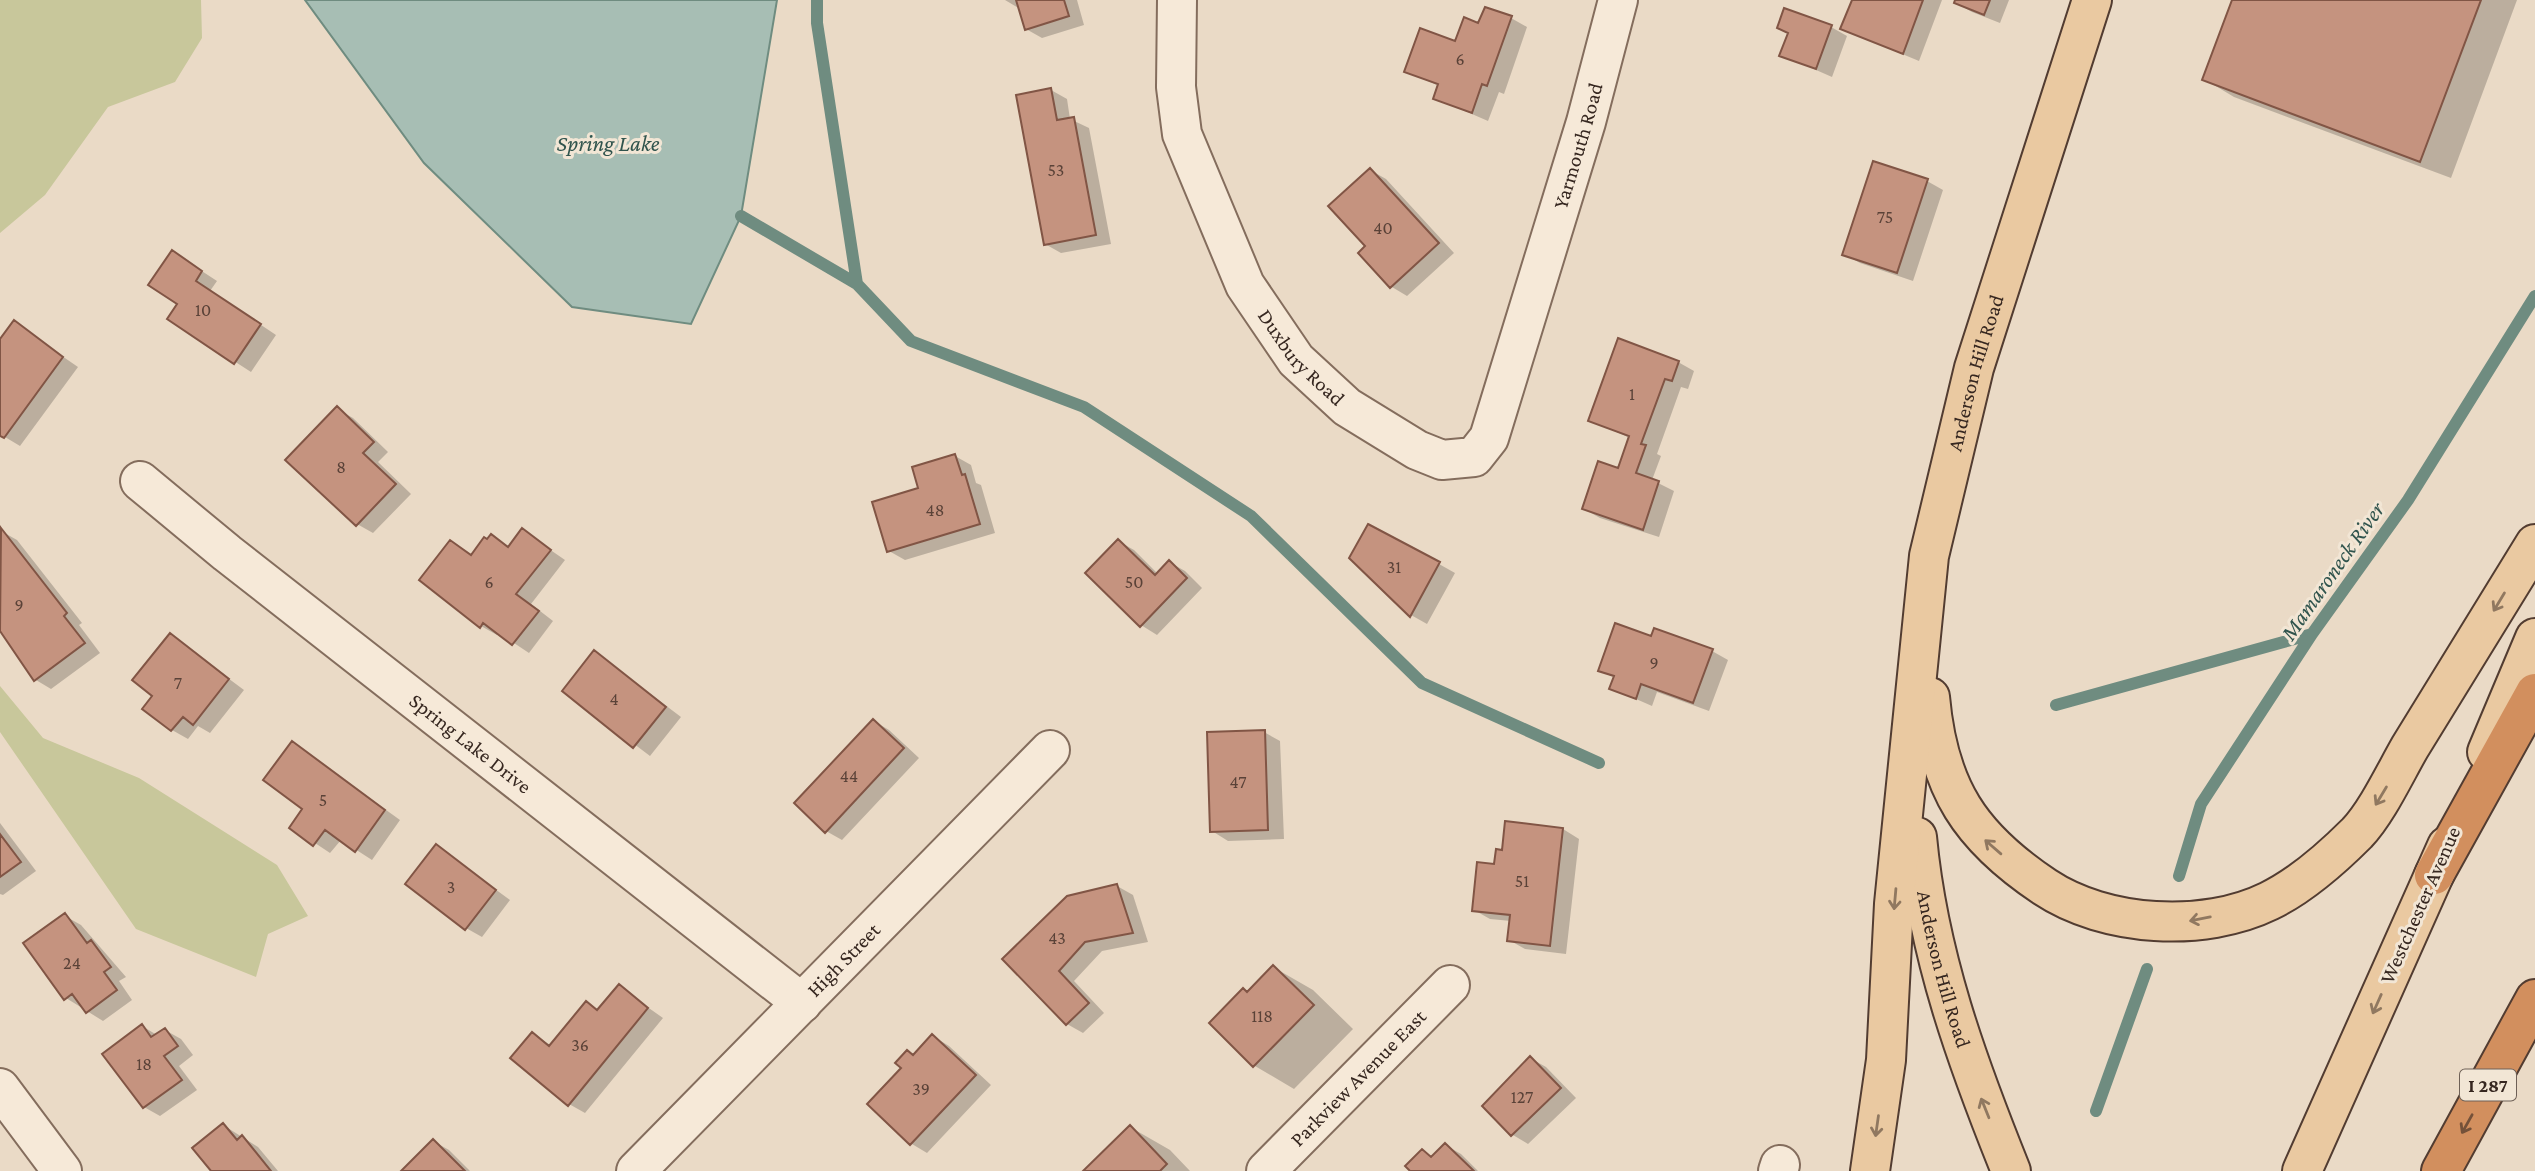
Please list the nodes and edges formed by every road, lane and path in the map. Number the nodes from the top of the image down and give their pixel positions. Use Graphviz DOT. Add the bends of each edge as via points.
graph roads {
  1 [pos="1177,0"];
  2 [pos="1618,0"];
  3 [pos="2092,0"];
  4 [pos="1535,288"];
  5 [pos="140,481"];
  6 [pos="2535,544"];
  7 [pos="1923,620"];
  8 [pos="2535,638"];
  9 [pos="2535,693"];
  10 [pos="1051,750"];
  11 [pos="1910,758"];
  12 [pos="2434,875"];
  13 [pos="1450,985"];
  14 [pos="2535,999"];
  15 [pos="802,1003"];
  16 [pos="0,1088"];
  17 [pos="62,1171"];
  18 [pos="636,1171"];
  19 [pos="1266,1171"];
  20 [pos="1870,1171"];
  21 [pos="2011,1171"];
  22 [pos="2302,1171"];
  23 [pos="2441,1171"];
  1 -- 4 [label="street, Duxbury Road" via="1176,87 1182,134 1245,285 1296,360 1347,407 1417,450 1443,460 1474,457 1489,438"];
  2 -- 4 [label="street, Yarmouth Road"];
  3 -- 7 [label="main road, Anderson Hill Road" via="1974,369 1929,556"];
  5 -- 15 [label="street, Spring Lake Drive"];
  6 -- 7 [label="main road, one-way" via="2359,831 2311,874 2268,902 2183,922 2109,915 2064,900 1986,841 1966,817 1942,766 1931,718"];
  7 -- 11 [label="main road, Anderson Hill Road"];
  8 -- 12 [label="main road, Westchester Avenue"];
  9 -- 12 [label="highway"];
  10 -- 15 [label="street, High Street"];
  11 -- 20 [label="main road, Anderson Hill Road, one-way" via="1894,904 1886,1060"];
  21 -- 11 [label="main road, Anderson Hill Road, one-way" via="1968,1064 1941,978 1921,881"];
  12 -- 22 [label="main road, Westchester Avenue, one-way"];
  13 -- 19 [label="street, Parkview Avenue East"];
  14 -- 23 [label="highway, I 287, one-way"];
  15 -- 18 [label="street, High Street"];
  16 -- 17 [label="street"];
}
